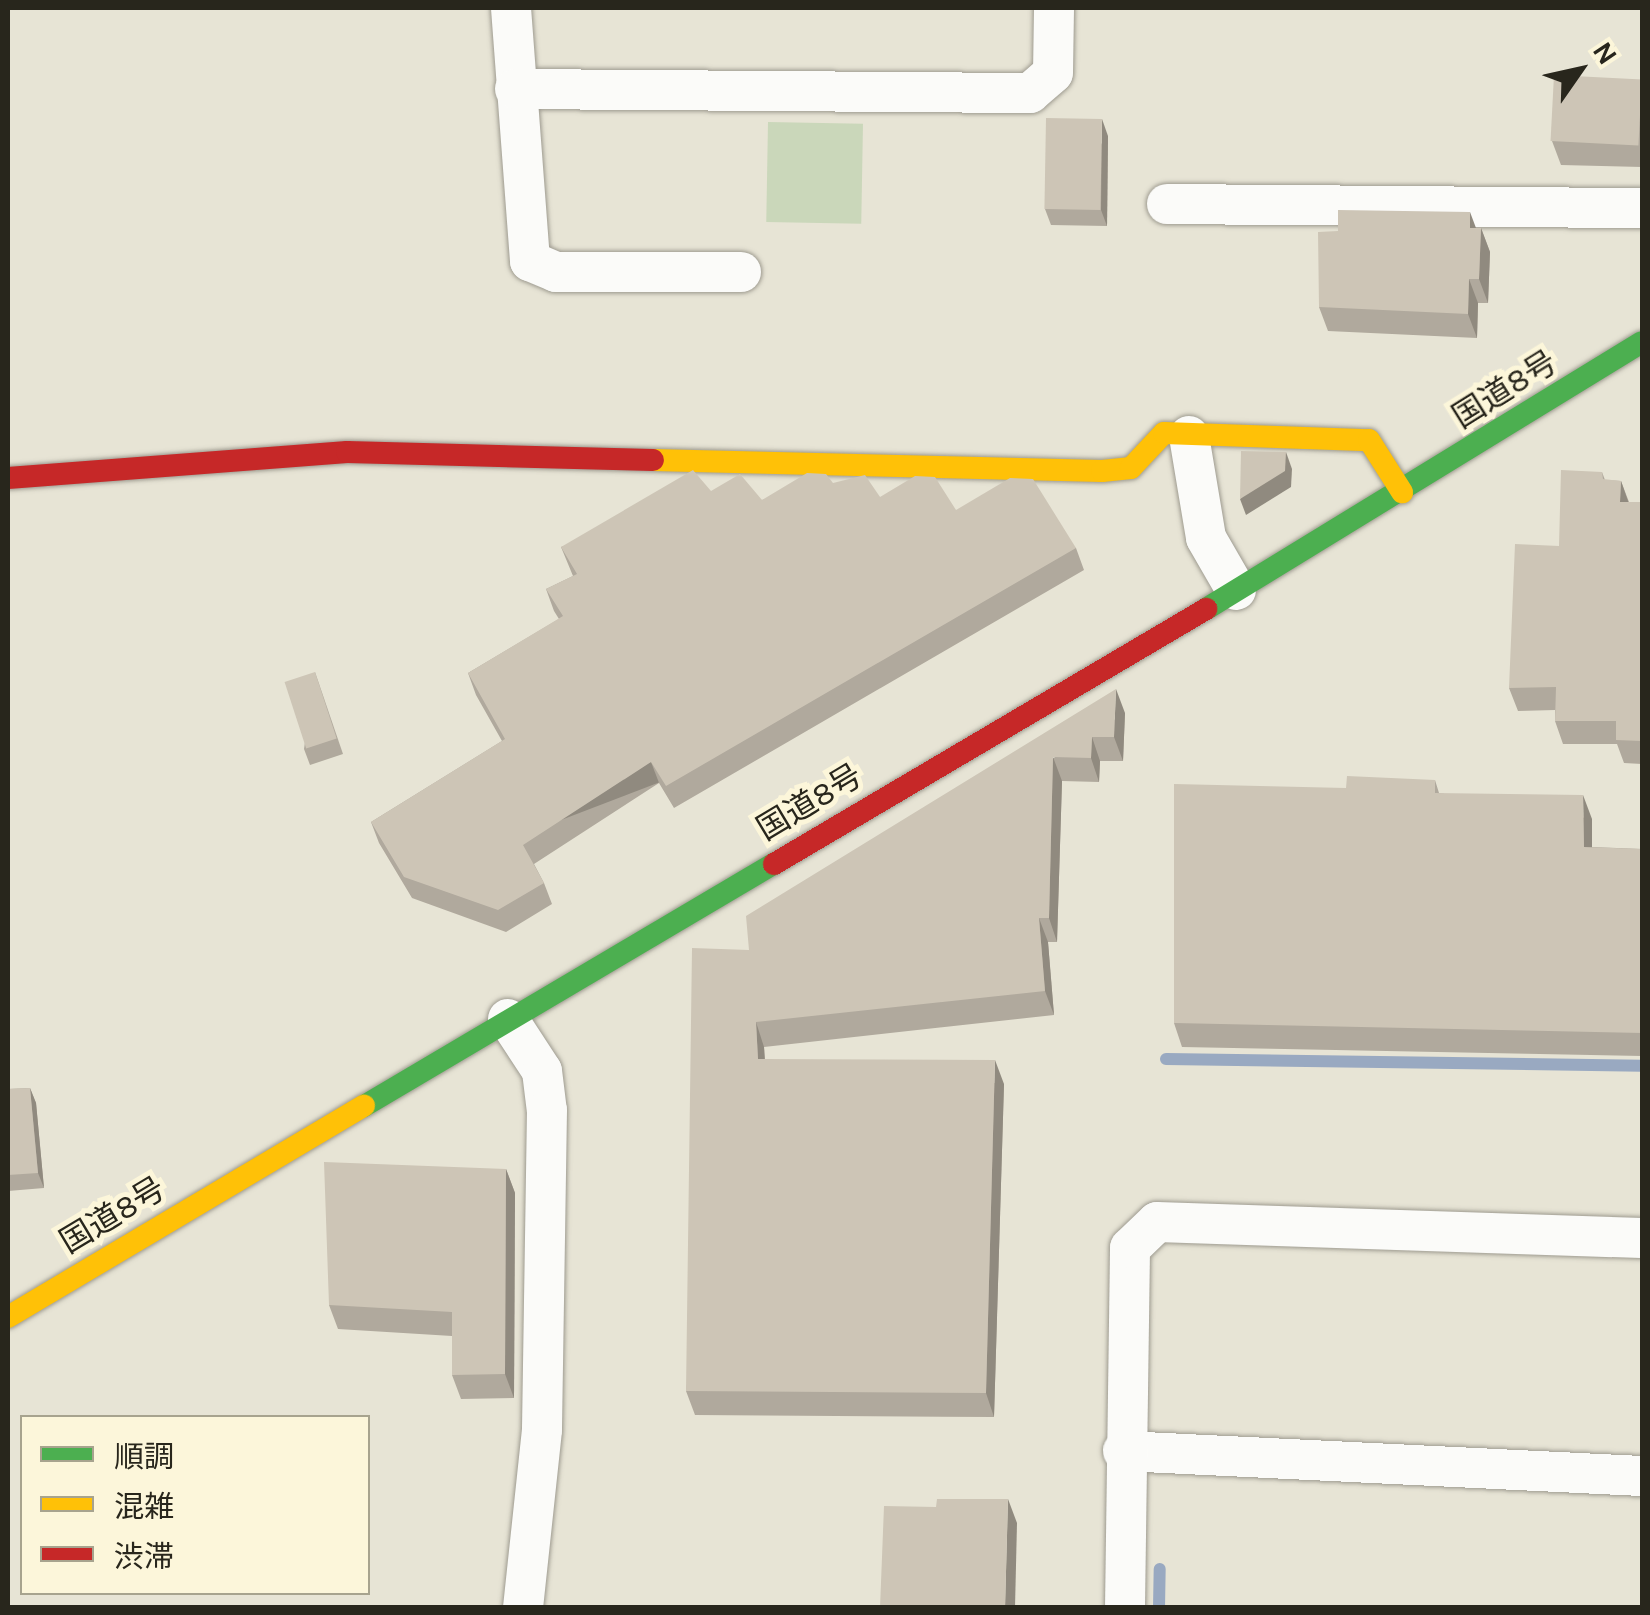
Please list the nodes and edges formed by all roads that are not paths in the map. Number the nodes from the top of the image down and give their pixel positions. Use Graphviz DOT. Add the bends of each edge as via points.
graph roads {
  1 [pos="511,8"];
  2 [pos="1054,8"];
  3 [pos="515,89"];
  4 [pos="1167,204"];
  5 [pos="1642,208"];
  6 [pos="741,272"];
  7 [pos="1642,342"];
  8 [pos="1190,436"];
  9 [pos="8,478"];
  10 [pos="1402,492"];
  11 [pos="1236,590"];
  12 [pos="508,1019"];
  13 [pos="1642,1238"];
  14 [pos="8,1317"];
  15 [pos="1123,1451"];
  16 [pos="1642,1476"];
  17 [pos="522,1608"];
  18 [pos="1125,1608"];
  1 -- 3 [label="street"];
  2 -- 3 [label="street" via="1053,73 1030,94"];
  3 -- 6 [label="street" via="530,261 556,272"];
  4 -- 5 [label="street"];
  7 -- 10 [label="main road, 国道8号"];
  8 -- 9 [label="main road" via="1164,433 1131,468 1102,471 347,452"];
  8 -- 10 [label="main road" via="1369,440"];
  8 -- 11 [label="street" via="1206,538"];
  10 -- 11 [label="main road, 国道8号"];
  11 -- 12 [label="main road, 国道8号"];
  12 -- 14 [label="main road, 国道8号"];
  12 -- 17 [label="street" via="542,1071 546,1110 542,1430"];
  13 -- 15 [label="street" via="1158,1222 1130,1248"];
  15 -- 16 [label="street"];
  15 -- 18 [label="street"];
}
